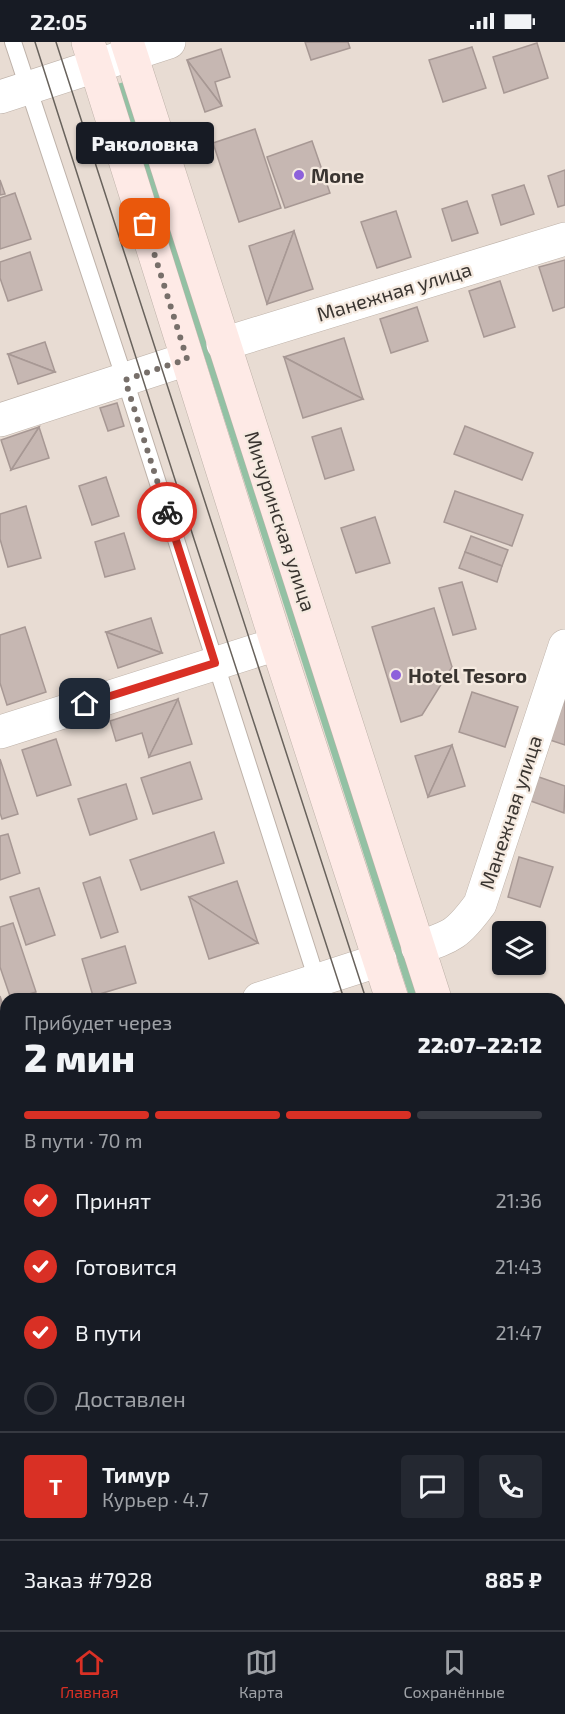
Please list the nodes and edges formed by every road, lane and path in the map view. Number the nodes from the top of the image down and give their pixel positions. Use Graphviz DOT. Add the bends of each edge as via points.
graph roads {
  1 [pos="13,42"];
  2 [pos="169,42"];
  3 [pos="129,48"];
  4 [pos="92,54"];
  5 [pos="14,92"];
  6 [pos="565,239"];
  7 [pos="223,344"];
  8 [pos="187,359"];
  9 [pos="125,380"];
  10 [pos="0,420"];
  11 [pos="277,644"];
  12 [pos="565,646"];
  13 [pos="215,663"];
  14 [pos="0,732"];
  15 [pos="418,948"];
  16 [pos="380,960"];
  17 [pos="320,990"];
  18 [pos="300,993"];
  19 [pos="390,993"];
  20 [pos="433,993"];
  1 -- 5 [label="lane"];
  2 -- 3 [label="street"];
  3 -- 4 [label="street"];
  3 -- 7 [label="main road, Мичуринская улица"];
  4 -- 5 [label="street"];
  4 -- 8 [label="main road, Мичуринская улица"];
  5 -- 9 [label="lane"];
  6 -- 7 [label="street, Манежная улица"];
  7 -- 15 [label="main road, Мичуринская улица"];
  8 -- 9 [label="street"];
  8 -- 11 [label="main road, Мичуринская улица"];
  9 -- 10 [label="street"];
  9 -- 13 [label="lane"];
  11 -- 13 [label="street"];
  11 -- 16 [label="main road, Мичуринская улица"];
  12 -- 15 [label="street, Манежная улица" via="480,904 463,927 447,938"];
  13 -- 14 [label="street"];
  13 -- 17 [label="lane"];
  15 -- 20 [label="main road, Мичуринская улица"];
  16 -- 17 [label="street"];
  16 -- 19 [label="main road, Мичуринская улица"];
  17 -- 18 [label="street"];
}
